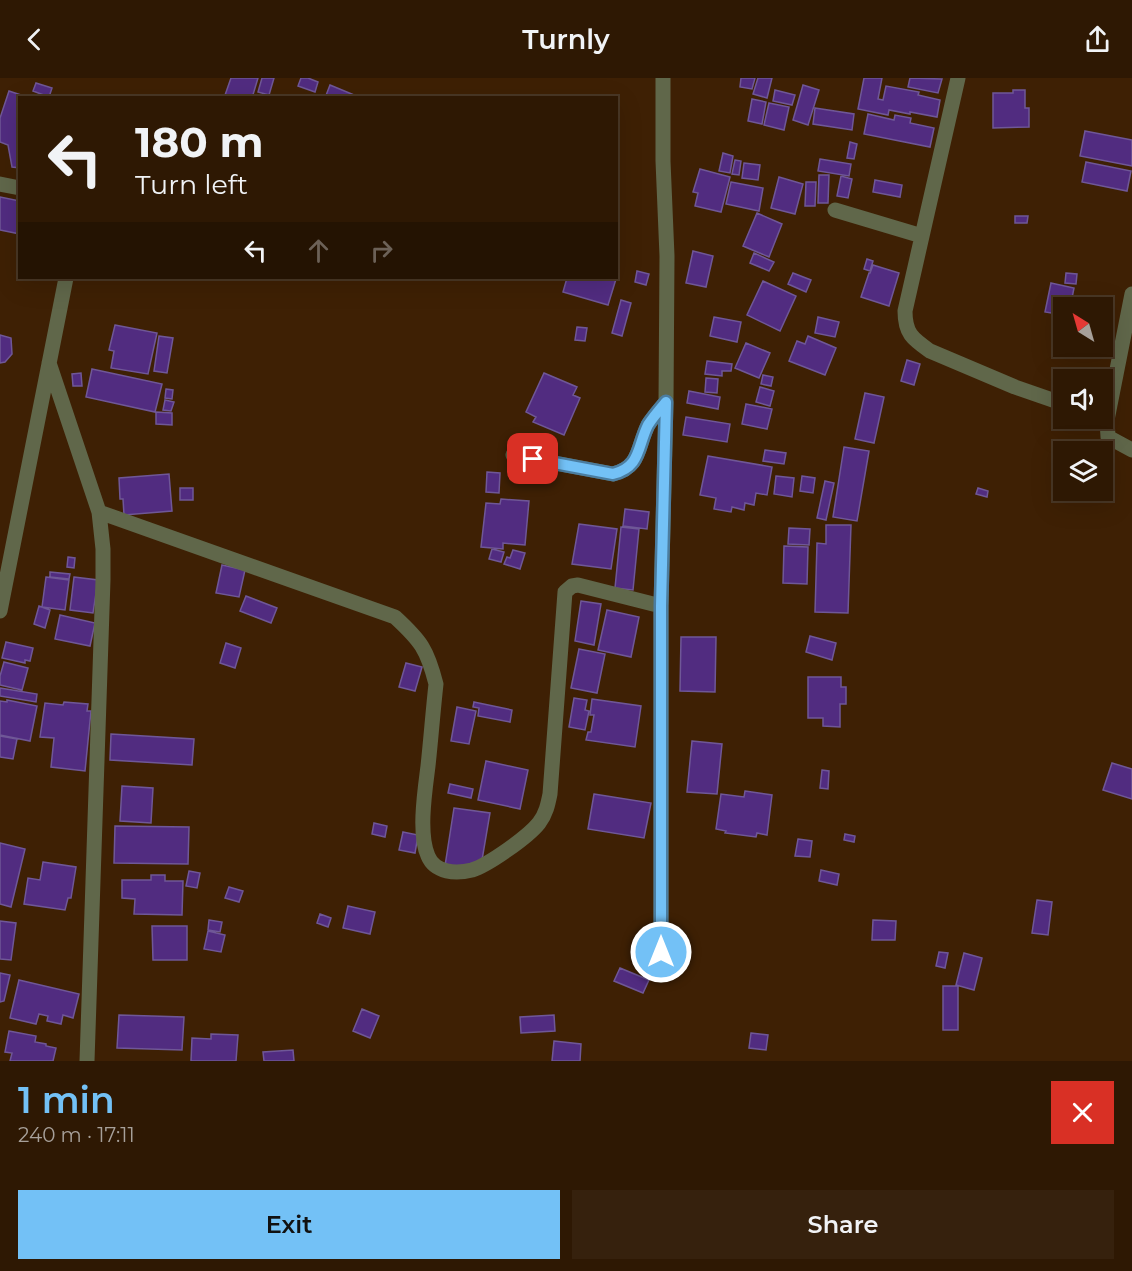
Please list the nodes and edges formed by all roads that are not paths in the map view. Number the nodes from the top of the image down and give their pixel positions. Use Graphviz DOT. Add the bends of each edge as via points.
graph roads {
  1 [pos="663,78"];
  2 [pos="958,78"];
  3 [pos="0,184"];
  4 [pos="18,188"];
  5 [pos="835,210"];
  6 [pos="922,236"];
  7 [pos="66,279"];
  8 [pos="1132,294"];
  9 [pos="50,363"];
  10 [pos="1113,382"];
  11 [pos="1053,400"];
  12 [pos="666,402"];
  13 [pos="1107,429"];
  14 [pos="1132,450"];
  15 [pos="513,455"];
  16 [pos="99,512"];
  17 [pos="661,606"];
  18 [pos="0,611"];
  19 [pos="661,975"];
  20 [pos="87,1061"];
  1 -- 12 [label="street"];
  2 -- 6 [label="street"];
  3 -- 4 [label="street"];
  5 -- 6 [label="street"];
  6 -- 11 [label="street" via="905,311 909,334 930,351"];
  7 -- 9 [label="street"];
  8 -- 10 [label="street"];
  9 -- 16 [label="street"];
  9 -- 18 [label="street"];
  12 -- 15 [label="street" via="649,424 636,460 622,472 613,474"];
  12 -- 17 [label="street"];
  13 -- 14 [label="street" via="1108,437"];
  16 -- 17 [label="street" via="394,617 416,636 436,684 424,844 429,859 438,868 456,873 474,870 502,853 531,832 545,814 550,794 565,592 578,585"];
  16 -- 20 [label="street" via="103,580"];
  17 -- 19 [label="street"];
}
